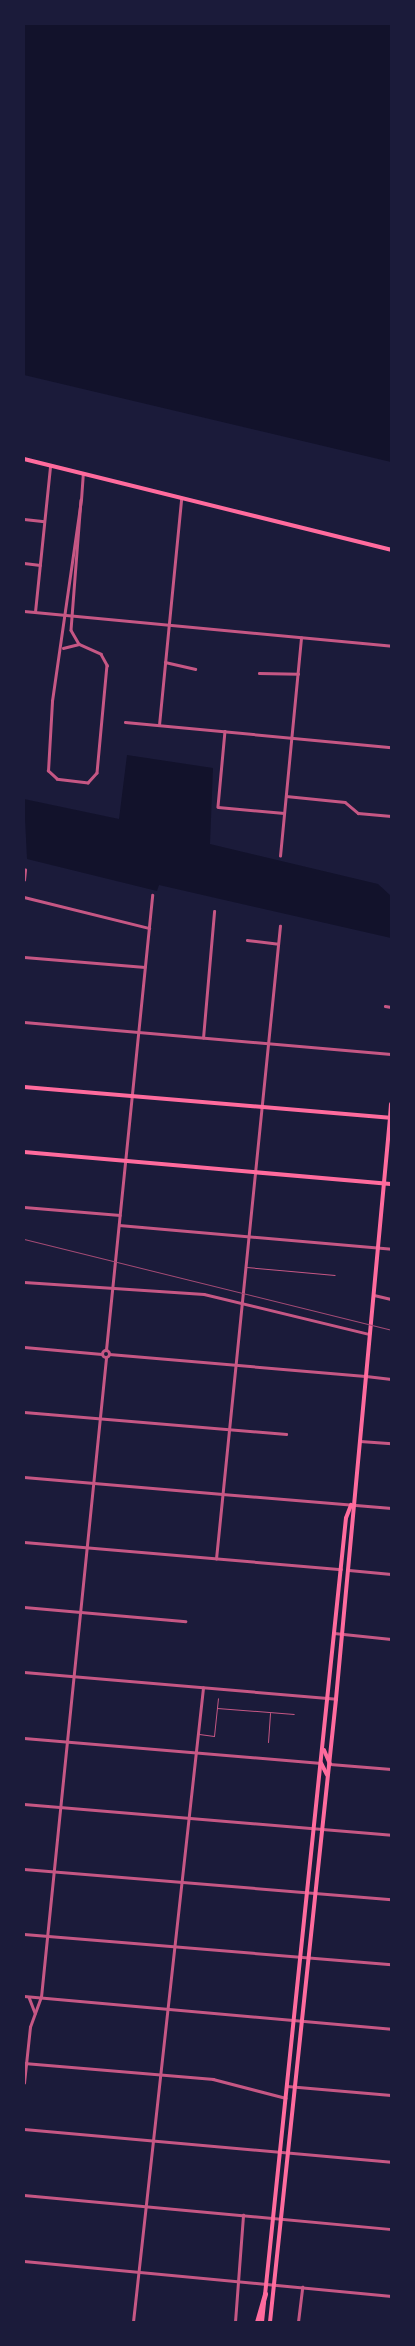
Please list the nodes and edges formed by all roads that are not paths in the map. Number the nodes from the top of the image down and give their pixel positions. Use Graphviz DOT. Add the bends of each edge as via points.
graph roads {
  1 [pos="24,459"];
  2 [pos="50,466"];
  3 [pos="83,474"];
  4 [pos="181,499"];
  5 [pos="81,500"];
  6 [pos="24,519"];
  7 [pos="44,521"];
  8 [pos="391,550"];
  9 [pos="24,563"];
  10 [pos="40,565"];
  11 [pos="24,611"];
  12 [pos="35,612"];
  13 [pos="67,615"];
  14 [pos="72,616"];
  15 [pos="168,625"];
  16 [pos="301,638"];
  17 [pos="78,644"];
  18 [pos="391,646"];
  19 [pos="62,648"];
  20 [pos="165,662"];
  21 [pos="195,669"];
  22 [pos="259,673"];
  23 [pos="298,674"];
  24 [pos="124,722"];
  25 [pos="159,725"];
  26 [pos="225,731"];
  27 [pos="291,737"];
  28 [pos="391,747"];
  29 [pos="286,796"];
  30 [pos="284,813"];
  31 [pos="391,816"];
  32 [pos="280,856"];
  33 [pos="25,870"];
  34 [pos="24,880"];
  35 [pos="152,895"];
  36 [pos="24,897"];
  37 [pos="214,911"];
  38 [pos="280,926"];
  39 [pos="149,928"];
  40 [pos="247,940"];
  41 [pos="278,944"];
  42 [pos="24,957"];
  43 [pos="145,967"];
  44 [pos="385,1006"];
  45 [pos="391,1007"];
  46 [pos="24,1022"];
  47 [pos="139,1032"];
  48 [pos="203,1038"];
  49 [pos="267,1043"];
  50 [pos="391,1054"];
  51 [pos="24,1087"];
  52 [pos="132,1096"];
  53 [pos="391,1104"];
  54 [pos="260,1107"];
  55 [pos="391,1118"];
  56 [pos="24,1152"];
  57 [pos="126,1161"];
  58 [pos="254,1172"];
  59 [pos="384,1183"];
  60 [pos="391,1184"];
  61 [pos="24,1207"];
  62 [pos="120,1215"];
  63 [pos="119,1225"];
  64 [pos="248,1236"];
  65 [pos="378,1248"];
  66 [pos="391,1249"];
  67 [pos="245,1267"];
  68 [pos="335,1274"];
  69 [pos="24,1282"];
  70 [pos="113,1290"];
  71 [pos="373,1294"];
  72 [pos="391,1299"];
  73 [pos="241,1303"];
  74 [pos="369,1334"];
  75 [pos="24,1347"];
  76 [pos="106,1350"];
  77 [pos="102,1354"];
  78 [pos="109,1354"];
  79 [pos="106,1358"];
  80 [pos="235,1365"];
  81 [pos="365,1376"];
  82 [pos="391,1379"];
  83 [pos="24,1412"];
  84 [pos="100,1419"];
  85 [pos="229,1430"];
  86 [pos="286,1434"];
  87 [pos="358,1440"];
  88 [pos="391,1443"];
  89 [pos="24,1477"];
  90 [pos="93,1483"];
  91 [pos="222,1494"];
  92 [pos="351,1505"];
  93 [pos="391,1508"];
  94 [pos="24,1542"];
  95 [pos="87,1548"];
  96 [pos="342,1557"];
  97 [pos="216,1559"];
  98 [pos="341,1569"];
  99 [pos="349,1570"];
  100 [pos="391,1574"];
  101 [pos="348,1580"];
  102 [pos="24,1607"];
  103 [pos="80,1612"];
  104 [pos="185,1621"];
  105 [pos="334,1633"];
  106 [pos="342,1634"];
  107 [pos="391,1638"];
  108 [pos="24,1672"];
  109 [pos="74,1677"];
  110 [pos="203,1688"];
  111 [pos="218,1698"];
  112 [pos="327,1699"];
  113 [pos="336,1699"];
  114 [pos="217,1708"];
  115 [pos="270,1712"];
  116 [pos="294,1714"];
  117 [pos="198,1734"];
  118 [pos="24,1738"];
  119 [pos="68,1741"];
  120 [pos="268,1742"];
  121 [pos="323,1743"];
  122 [pos="196,1752"];
  123 [pos="321,1763"];
  124 [pos="330,1764"];
  125 [pos="391,1769"];
  126 [pos="328,1782"];
  127 [pos="24,1804"];
  128 [pos="61,1807"];
  129 [pos="190,1816"];
  130 [pos="314,1828"];
  131 [pos="323,1828"];
  132 [pos="391,1834"];
  133 [pos="24,1869"];
  134 [pos="54,1871"];
  135 [pos="184,1882"];
  136 [pos="308,1892"];
  137 [pos="317,1893"];
  138 [pos="391,1899"];
  139 [pos="24,1934"];
  140 [pos="48,1936"];
  141 [pos="177,1946"];
  142 [pos="302,1956"];
  143 [pos="310,1957"];
  144 [pos="391,1964"];
  145 [pos="26,1996"];
  146 [pos="41,1998"];
  147 [pos="168,2009"];
  148 [pos="35,2014"];
  149 [pos="295,2020"];
  150 [pos="303,2021"];
  151 [pos="391,2028"];
  152 [pos="25,2063"];
  153 [pos="158,2075"];
  154 [pos="24,2083"];
  155 [pos="287,2086"];
  156 [pos="296,2086"];
  157 [pos="391,2095"];
  158 [pos="286,2098"];
  159 [pos="24,2129"];
  160 [pos="151,2140"];
  161 [pos="280,2152"];
  162 [pos="288,2152"];
  163 [pos="391,2162"];
  164 [pos="24,2195"];
  165 [pos="147,2206"];
  166 [pos="244,2215"];
  167 [pos="273,2218"];
  168 [pos="281,2219"];
  169 [pos="391,2229"];
  170 [pos="24,2261"];
  171 [pos="140,2272"];
  172 [pos="239,2281"];
  173 [pos="266,2284"];
  174 [pos="274,2285"];
  175 [pos="302,2287"];
  176 [pos="265,2294"];
  177 [pos="391,2296"];
  178 [pos="133,2322"];
  179 [pos="235,2322"];
  180 [pos="256,2322"];
  181 [pos="262,2322"];
  182 [pos="270,2322"];
  183 [pos="298,2322"];
  1 -- 2 [label="main road"];
  2 -- 3 [label="main road"];
  2 -- 7 [label="street"];
  3 -- 4 [label="main road"];
  3 -- 5 [label="street"];
  4 -- 8 [label="main road"];
  4 -- 15 [label="street"];
  5 -- 13 [label="street"];
  5 -- 14 [label="street"];
  6 -- 7 [label="street"];
  7 -- 10 [label="street"];
  9 -- 10 [label="street"];
  10 -- 12 [label="street"];
  11 -- 12 [label="street"];
  12 -- 13 [label="street"];
  13 -- 14 [label="street"];
  13 -- 19 [label="street"];
  14 -- 15 [label="street"];
  14 -- 17 [label="street" via="71,630"];
  15 -- 16 [label="street"];
  15 -- 20 [label="street"];
  16 -- 18 [label="street"];
  16 -- 23 [label="street"];
  17 -- 19 [label="street"];
  17 -- 19 [label="street" via="101,654 107,665 97,773 88,783 61,780 48,771 48,746"];
  20 -- 21 [label="street"];
  20 -- 25 [label="street"];
  22 -- 23 [label="street"];
  23 -- 27 [label="street"];
  24 -- 25 [label="street"];
  25 -- 26 [label="street"];
  26 -- 27 [label="street"];
  26 -- 30 [label="street" via="218,807"];
  27 -- 28 [label="street"];
  27 -- 29 [label="street"];
  29 -- 30 [label="street"];
  29 -- 31 [label="street" via="345,802 358,813"];
  30 -- 32 [label="street"];
  33 -- 34 [label="street"];
  35 -- 39 [label="street"];
  36 -- 39 [label="street"];
  37 -- 48 [label="street"];
  38 -- 41 [label="street"];
  39 -- 43 [label="street"];
  40 -- 41 [label="street"];
  41 -- 49 [label="street"];
  42 -- 43 [label="street"];
  43 -- 47 [label="street"];
  44 -- 45 [label="street"];
  46 -- 47 [label="street"];
  47 -- 48 [label="street"];
  47 -- 52 [label="street"];
  48 -- 49 [label="street"];
  49 -- 50 [label="street"];
  49 -- 54 [label="street"];
  51 -- 52 [label="main road"];
  52 -- 54 [label="main road"];
  52 -- 57 [label="street"];
  53 -- 55 [label="main road"];
  54 -- 55 [label="main road"];
  54 -- 58 [label="street"];
  55 -- 59 [label="main road"];
  56 -- 57 [label="main road"];
  57 -- 58 [label="main road"];
  57 -- 62 [label="street"];
  58 -- 59 [label="main road"];
  58 -- 64 [label="street"];
  59 -- 60 [label="main road"];
  59 -- 65 [label="main road"];
  61 -- 62 [label="street"];
  62 -- 63 [label="street"];
  63 -- 64 [label="street"];
  63 -- 70 [label="street"];
  64 -- 65 [label="street"];
  64 -- 67 [label="street"];
  65 -- 66 [label="street"];
  65 -- 71 [label="main road"];
  67 -- 68 [label="lane"];
  67 -- 73 [label="street"];
  69 -- 70 [label="street"];
  70 -- 73 [label="street" via="204,1294"];
  70 -- 76 [label="street"];
  71 -- 72 [label="street"];
  71 -- 74 [label="main road"];
  73 -- 74 [label="street"];
  73 -- 80 [label="street"];
  74 -- 81 [label="main road"];
  75 -- 77 [label="street"];
  76 -- 77 [label="street"];
  76 -- 78 [label="street"];
  77 -- 79 [label="street"];
  78 -- 79 [label="street"];
  78 -- 80 [label="street"];
  79 -- 84 [label="street"];
  80 -- 81 [label="street"];
  80 -- 85 [label="street"];
  81 -- 82 [label="street"];
  81 -- 87 [label="main road"];
  83 -- 84 [label="street"];
  84 -- 85 [label="street"];
  84 -- 90 [label="street"];
  85 -- 86 [label="street"];
  85 -- 91 [label="street"];
  87 -- 88 [label="street"];
  87 -- 92 [label="main road"];
  89 -- 90 [label="street"];
  90 -- 91 [label="street"];
  90 -- 95 [label="street"];
  91 -- 92 [label="street"];
  91 -- 97 [label="street"];
  92 -- 93 [label="street"];
  92 -- 96 [label="main road"];
  92 -- 99 [label="main road"];
  94 -- 95 [label="street"];
  95 -- 97 [label="street"];
  95 -- 103 [label="street"];
  96 -- 98 [label="main road"];
  96 -- 99 [label="main road"];
  97 -- 98 [label="street"];
  98 -- 101 [label="main road"];
  98 -- 105 [label="main road"];
  99 -- 100 [label="street"];
  99 -- 101 [label="main road"];
  101 -- 106 [label="main road"];
  102 -- 103 [label="street"];
  103 -- 104 [label="street"];
  103 -- 109 [label="street"];
  105 -- 106 [label="street"];
  105 -- 112 [label="main road"];
  106 -- 107 [label="street"];
  106 -- 113 [label="main road"];
  108 -- 109 [label="street"];
  109 -- 110 [label="street"];
  109 -- 119 [label="street"];
  110 -- 112 [label="street"];
  110 -- 117 [label="street"];
  111 -- 114 [label="lane"];
  112 -- 113 [label="street"];
  112 -- 121 [label="main road"];
  113 -- 124 [label="main road"];
  114 -- 115 [label="lane"];
  114 -- 117 [label="lane" via="214,1736"];
  115 -- 116 [label="lane"];
  115 -- 120 [label="lane"];
  117 -- 122 [label="street"];
  118 -- 119 [label="street"];
  119 -- 122 [label="street"];
  119 -- 128 [label="street"];
  121 -- 123 [label="main road"];
  121 -- 124 [label="main road"];
  122 -- 123 [label="street"];
  122 -- 129 [label="street"];
  123 -- 126 [label="main road"];
  123 -- 130 [label="main road"];
  124 -- 125 [label="street"];
  124 -- 126 [label="main road"];
  126 -- 131 [label="main road"];
  127 -- 128 [label="street"];
  128 -- 129 [label="street"];
  128 -- 134 [label="street"];
  129 -- 130 [label="street"];
  129 -- 135 [label="street"];
  130 -- 131 [label="street"];
  130 -- 136 [label="main road"];
  131 -- 132 [label="street"];
  131 -- 137 [label="main road"];
  133 -- 134 [label="street"];
  134 -- 135 [label="street"];
  134 -- 140 [label="street"];
  135 -- 136 [label="street"];
  135 -- 141 [label="street"];
  136 -- 137 [label="street"];
  136 -- 142 [label="main road"];
  137 -- 138 [label="street"];
  137 -- 143 [label="main road"];
  139 -- 140 [label="street"];
  140 -- 141 [label="street"];
  140 -- 146 [label="street"];
  141 -- 142 [label="street"];
  141 -- 147 [label="street"];
  142 -- 143 [label="street"];
  142 -- 149 [label="main road"];
  143 -- 144 [label="street"];
  143 -- 150 [label="main road"];
  145 -- 146 [label="street"];
  145 -- 148 [label="street"];
  146 -- 147 [label="street"];
  146 -- 148 [label="street"];
  147 -- 149 [label="street"];
  147 -- 153 [label="street"];
  148 -- 152 [label="street"];
  149 -- 150 [label="street"];
  149 -- 155 [label="main road"];
  150 -- 151 [label="street"];
  150 -- 156 [label="main road"];
  152 -- 153 [label="street"];
  152 -- 154 [label="street"];
  153 -- 158 [label="street" via="220,2080"];
  153 -- 160 [label="street"];
  155 -- 156 [label="street"];
  155 -- 158 [label="main road"];
  156 -- 157 [label="street"];
  156 -- 162 [label="main road"];
  158 -- 161 [label="main road"];
  159 -- 160 [label="street"];
  160 -- 161 [label="street"];
  160 -- 165 [label="street"];
  161 -- 162 [label="street"];
  161 -- 167 [label="main road"];
  162 -- 163 [label="street"];
  162 -- 168 [label="main road"];
  164 -- 165 [label="street"];
  165 -- 166 [label="street"];
  165 -- 171 [label="street"];
  166 -- 167 [label="street"];
  166 -- 172 [label="street"];
  167 -- 168 [label="street"];
  167 -- 173 [label="main road"];
  168 -- 169 [label="street"];
  168 -- 174 [label="main road"];
  170 -- 171 [label="street"];
  171 -- 172 [label="street"];
  171 -- 178 [label="street"];
  172 -- 173 [label="street"];
  172 -- 179 [label="street"];
  173 -- 174 [label="street"];
  173 -- 176 [label="main road"];
  174 -- 175 [label="street"];
  174 -- 182 [label="main road"];
  175 -- 177 [label="street"];
  175 -- 183 [label="street"];
  176 -- 180 [label="highway"];
  176 -- 181 [label="main road"];
}
